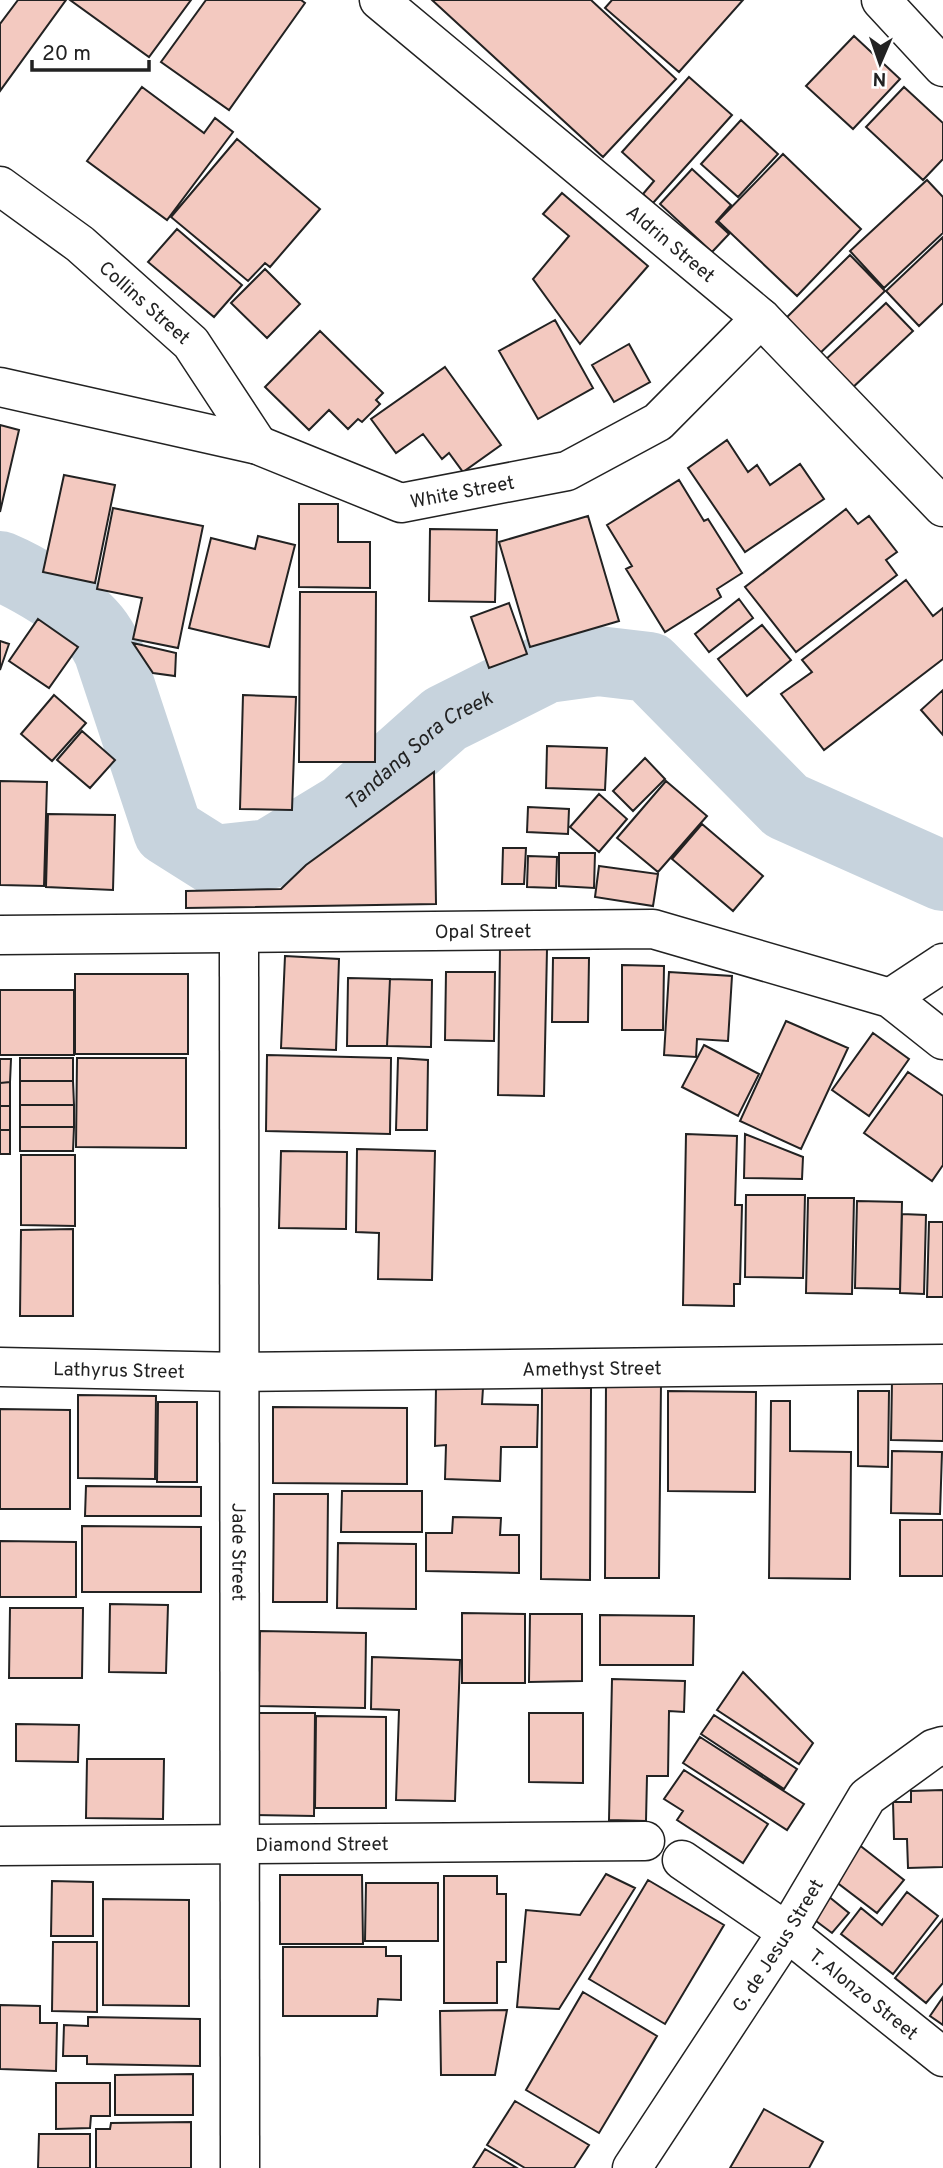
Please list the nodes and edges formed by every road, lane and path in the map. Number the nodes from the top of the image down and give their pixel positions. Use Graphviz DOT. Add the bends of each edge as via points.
graph roads {
  1 [pos="379,0"];
  2 [pos="881,0"];
  3 [pos="943,67"];
  4 [pos="0,186"];
  5 [pos="761,317"];
  6 [pos="0,387"];
  7 [pos="258,445"];
  8 [pos="943,508"];
  9 [pos="239,934"];
  10 [pos="0,935"];
  11 [pos="943,962"];
  12 [pos="890,998"];
  13 [pos="943,1040"];
  14 [pos="943,1364"];
  15 [pos="0,1367"];
  16 [pos="239,1372"];
  17 [pos="943,1746"];
  18 [pos="645,1841"];
  19 [pos="240,1845"];
  20 [pos="0,1846"];
  21 [pos="682,1860"];
  22 [pos="787,1932"];
  23 [pos="943,2057"];
  24 [pos="240,2168"];
  25 [pos="632,2168"];
  1 -- 5 [label="street, Aldrin Street"];
  2 -- 3 [label="street"];
  4 -- 7 [label="street, Collins Street" via="80,244 191,343"];
  5 -- 7 [label="street, White Street" via="658,422 566,471 401,503"];
  5 -- 8 [label="street, Aldrin Street"];
  6 -- 7 [label="street, White Street"];
  9 -- 10 [label="street, Opal Street"];
  9 -- 12 [label="street, Opal Street" via="653,929"];
  9 -- 16 [label="street, Jade Street"];
  11 -- 12 [label="street"];
  12 -- 13 [label="street, Opal Street"];
  14 -- 16 [label="street, Amethyst Street"];
  15 -- 16 [label="street, Lathyrus Street"];
  16 -- 19 [label="street, Jade Street"];
  17 -- 22 [label="street, G. de Jesus Street" via="867,1797"];
  18 -- 19 [label="street, Diamond Street"];
  19 -- 20 [label="street, Diamond Street"];
  19 -- 24 [label="street, Jade Street"];
  21 -- 22 [label="street, T. Alonzo Street"];
  22 -- 23 [label="street, T. Alonzo Street"];
  22 -- 25 [label="street, G. de Jesus Street"];
}
